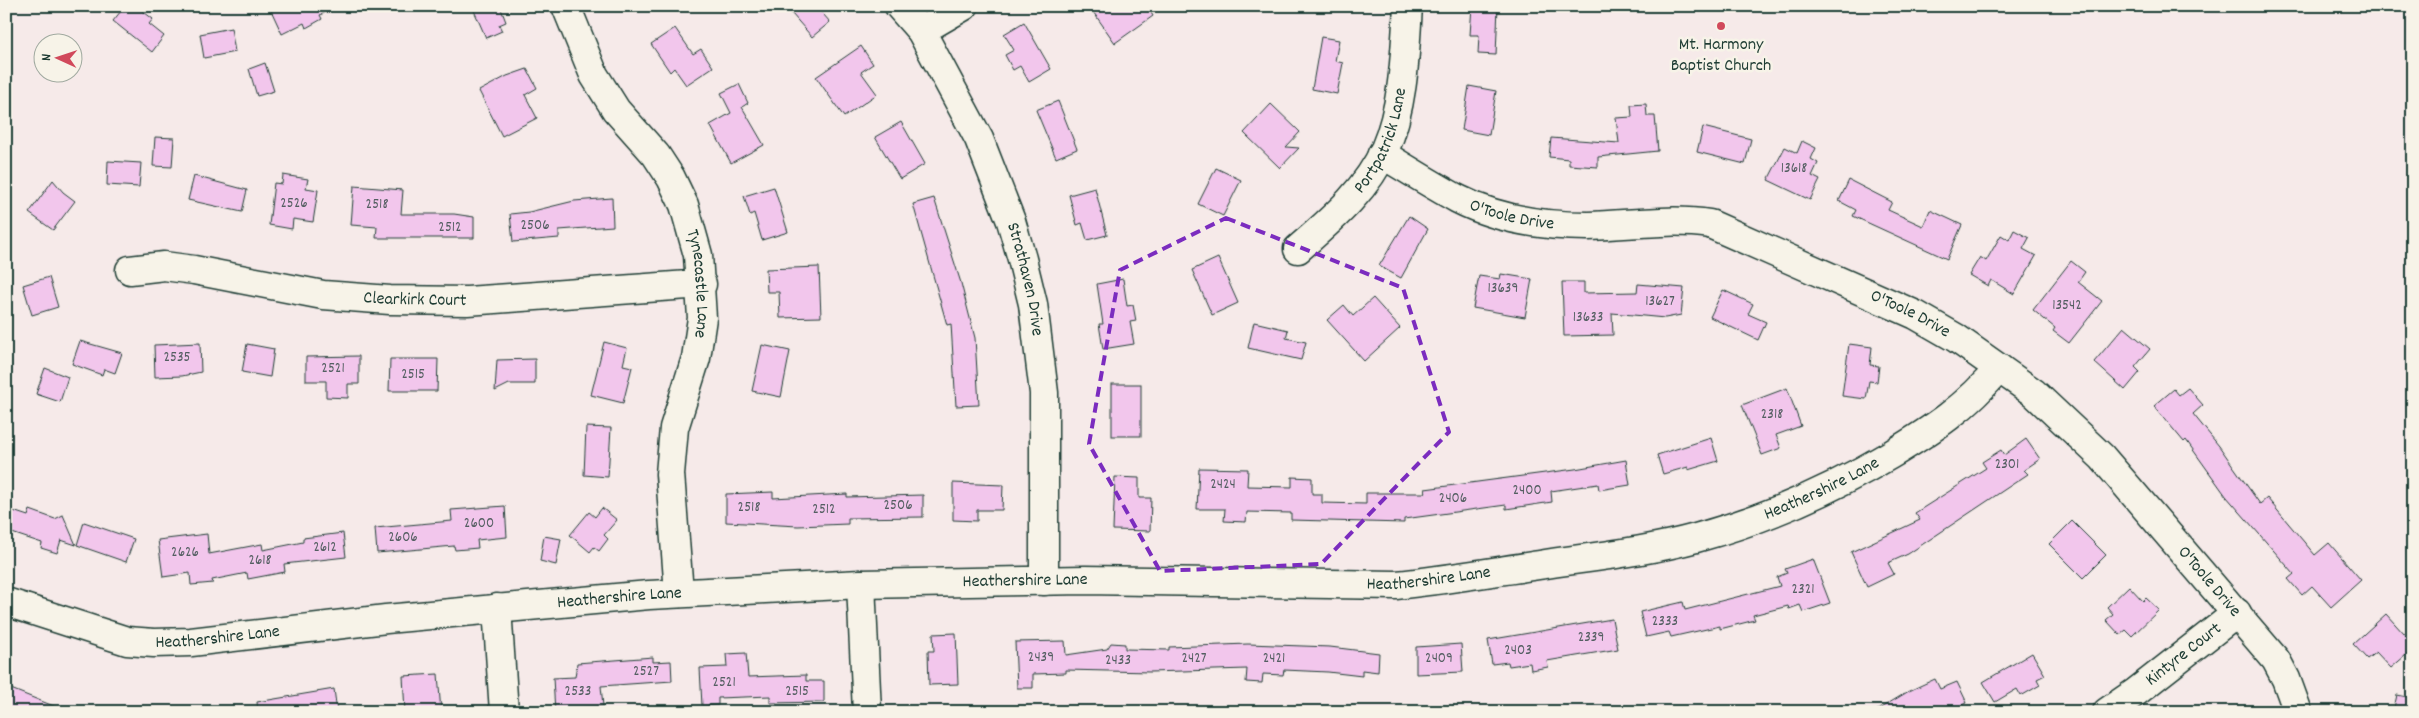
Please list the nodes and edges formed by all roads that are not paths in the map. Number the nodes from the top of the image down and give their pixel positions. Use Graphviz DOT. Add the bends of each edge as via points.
graph roads {
  1 [pos="566,6"];
  2 [pos="899,6"];
  3 [pos="964,6"];
  4 [pos="1408,6"];
  5 [pos="921,31"];
  6 [pos="1382,154"];
  7 [pos="1298,249"];
  8 [pos="130,270"];
  9 [pos="702,284"];
  10 [pos="1999,368"];
  11 [pos="1044,581"];
  12 [pos="861,584"];
  13 [pos="679,593"];
  14 [pos="6,602"];
  15 [pos="497,608"];
  16 [pos="2237,613"];
  17 [pos="504,712"];
  18 [pos="867,712"];
  19 [pos="2107,712"];
  20 [pos="2298,712"];
  1 -- 9 [label="street, Tynecastle Lane" via="594,75 616,110 656,155 671,178 692,230"];
  2 -- 5 [label="street, Strathaven Drive"];
  3 -- 5 [label="street"];
  4 -- 6 [label="street, Portpatrick Lane" via="1401,93"];
  5 -- 11 [label="street, Strathaven Drive" via="965,110 985,154 1011,222 1033,304 1044,393"];
  6 -- 7 [label="street, Portpatrick Lane" via="1352,198"];
  6 -- 10 [label="street, O'Toole Drive" via="1458,199 1504,216 1572,225 1683,220 1726,229 1916,315"];
  8 -- 9 [label="street, Clearkirk Court" via="164,266 323,294 390,300 467,301"];
  9 -- 13 [label="street, Tynecastle Lane" via="702,318 696,358 674,428 670,474"];
  10 -- 11 [label="street, Heathershire Lane" via="1967,404 1923,436 1857,475 1782,509 1694,538 1604,555 1396,585"];
  10 -- 16 [label="street, O'Toole Drive" via="2034,393 2102,457"];
  11 -- 12 [label="street, Heathershire Lane"];
  12 -- 13 [label="street, Heathershire Lane"];
  12 -- 18 [label="street"];
  13 -- 15 [label="street, Heathershire Lane"];
  14 -- 15 [label="street, Heathershire Lane" via="127,641 154,644"];
  15 -- 17 [label="street"];
  16 -- 19 [label="street, Kintyre Court"];
  16 -- 20 [label="street, O'Toole Drive" via="2276,660"];
}
